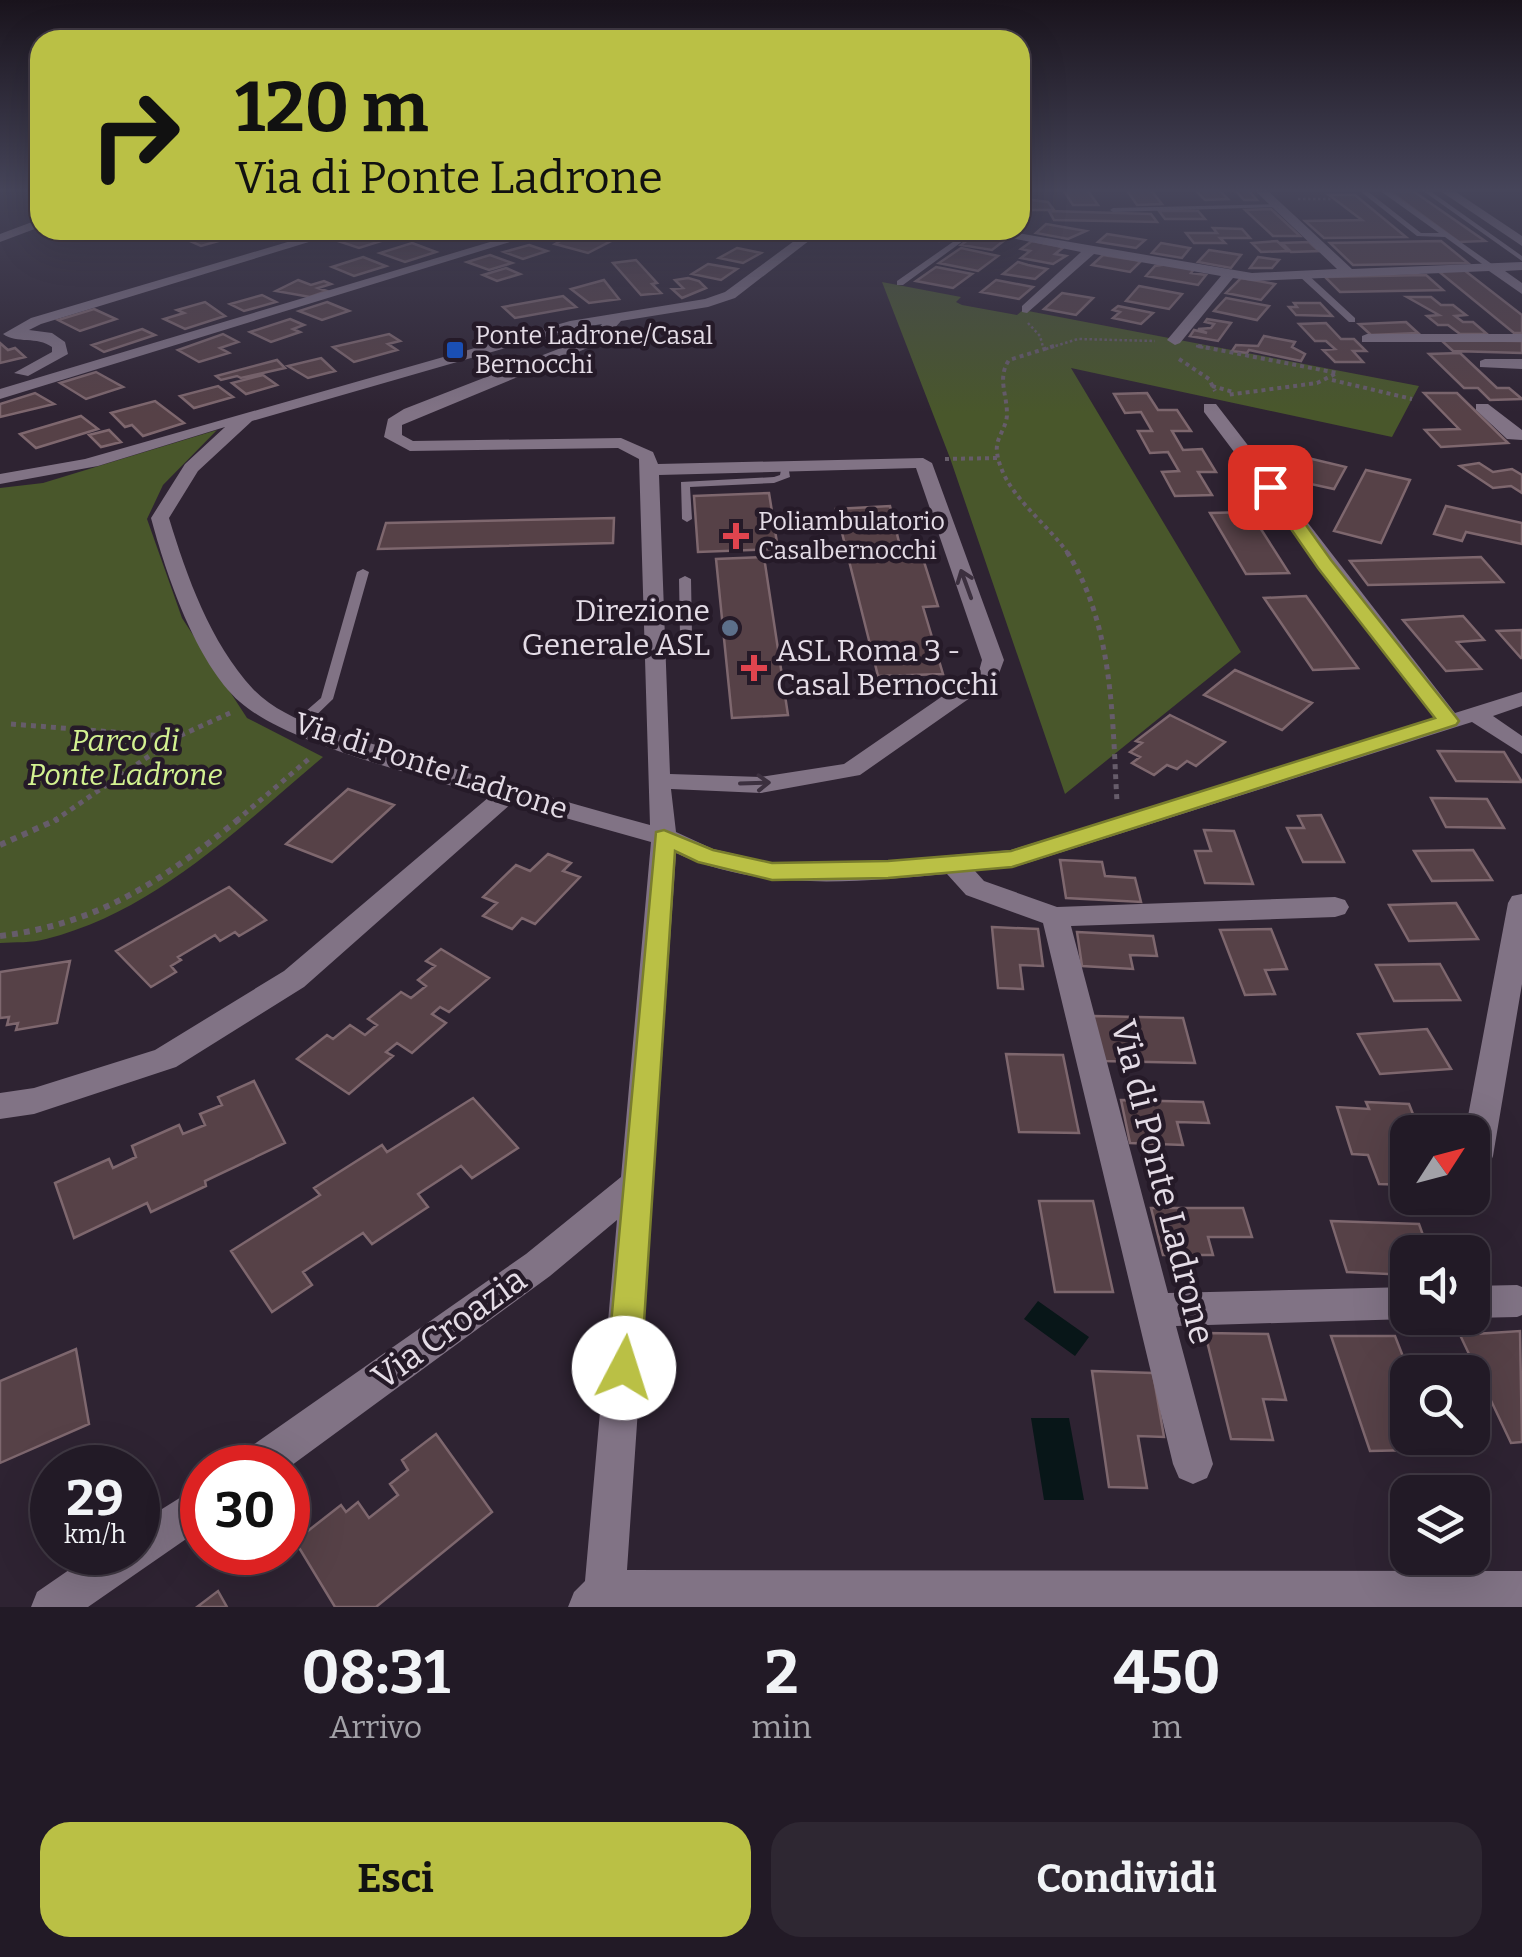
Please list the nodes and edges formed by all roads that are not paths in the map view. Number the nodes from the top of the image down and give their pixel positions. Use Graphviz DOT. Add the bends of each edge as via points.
graph roads {
  1 [pos="231,263"];
  2 [pos="435,263"];
  3 [pos="773,263"];
  4 [pos="929,263"];
  5 [pos="1078,263"];
  6 [pos="1170,263"];
  7 [pos="1338,263"];
  8 [pos="1486,263"];
  9 [pos="1522,263"];
  10 [pos="1492,267"];
  11 [pos="1347,272"];
  12 [pos="1230,273"];
  13 [pos="1302,274"];
  14 [pos="900,283"];
  15 [pos="1522,290"];
  16 [pos="1025,314"];
  17 [pos="618,316"];
  18 [pos="1352,320"];
  19 [pos="5,334"];
  20 [pos="1522,338"];
  21 [pos="1367,339"];
  22 [pos="1174,341"];
  23 [pos="1486,364"];
  24 [pos="1522,364"];
  25 [pos="0,382"];
  26 [pos="0,394"];
  27 [pos="1482,407"];
  28 [pos="1210,408"];
  29 [pos="246,417"];
  30 [pos="1522,434"];
  31 [pos="786,467"];
  32 [pos="650,470"];
  33 [pos="0,479"];
  34 [pos="687,519"];
  35 [pos="364,572"];
  36 [pos="685,579"];
  37 [pos="686,636"];
  38 [pos="1522,699"];
  39 [pos="1474,714"];
  40 [pos="1448,721"];
  41 [pos="296,727"];
  42 [pos="1522,746"];
  43 [pos="658,781"];
  44 [pos="506,794"];
  45 [pos="664,837"];
  46 [pos="954,864"];
  47 [pos="1522,903"];
  48 [pos="1335,908"];
  49 [pos="1054,916"];
  50 [pos="0,1106"];
  51 [pos="1484,1115"];
  52 [pos="639,1182"];
  53 [pos="1518,1301"];
  54 [pos="1490,1302"];
  55 [pos="1390,1303"];
  56 [pos="1154,1310"];
  57 [pos="286,1445"];
  58 [pos="1192,1464"];
  59 [pos="99,1575"];
  60 [pos="1522,1592"];
  61 [pos="597,1599"];
  62 [pos="52,1607"];
  1 -- 19 [label="street"];
  2 -- 26 [label="street"];
  3 -- 17 [label="street, Via di Ponte Ladrone" via="708,303"];
  4 -- 14 [label="lane"];
  5 -- 16 [label="street"];
  6 -- 12 [label="street"];
  7 -- 11 [label="street"];
  8 -- 10 [label="lane"];
  9 -- 10 [label="street"];
  10 -- 11 [label="street"];
  10 -- 15 [label="street"];
  11 -- 13 [label="street"];
  12 -- 13 [label="street"];
  12 -- 22 [label="street"];
  13 -- 18 [label="lane"];
  17 -- 29 [label="street, Via di Ponte Ladrone"];
  17 -- 32 [label="street" via="598,339 410,413 394,423 393,437 410,446 620,442 646,456"];
  19 -- 25 [label="street" via="47,336 60,345 60,354"];
  20 -- 21 [label="street"];
  23 -- 24 [label="street"];
  27 -- 30 [label="street" via="1513,435"];
  28 -- 40 [label="street"];
  29 -- 33 [label="street" via="62,470"];
  29 -- 41 [label="street, Via di Ponte Ladrone" via="191,468 160,518 176,573 212,649 256,701"];
  31 -- 32 [label="street"];
  31 -- 34 [label="lane" via="785,477 774,480 684,484"];
  43 -- 31 [label="street, one-way" via="760,785 851,770 988,674 992,660 923,463"];
  32 -- 43 [label="street"];
  35 -- 41 [label="lane" via="327,699"];
  36 -- 37 [label="lane"];
  38 -- 39 [label="street, Via di Ponte Ladrone"];
  39 -- 40 [label="street, Via di Ponte Ladrone"];
  39 -- 42 [label="street"];
  40 -- 46 [label="street, Via di Ponte Ladrone" via="1012,859"];
  41 -- 44 [label="street, Via di Ponte Ladrone"];
  43 -- 45 [label="street"];
  44 -- 45 [label="street, Via di Ponte Ladrone"];
  44 -- 50 [label="street" via="294,979 165,1059"];
  45 -- 46 [label="street, Via di Ponte Ladrone" via="706,856 772,872"];
  45 -- 52 [label="street"];
  46 -- 49 [label="street" via="975,888"];
  47 -- 51 [label="street"];
  48 -- 49 [label="street"];
  49 -- 56 [label="street, Via di Ponte Ladrone"];
  52 -- 57 [label="street, Via Croazia" via="538,1265"];
  52 -- 61 [label="street"];
  53 -- 54 [label="street"];
  55 -- 56 [label="street"];
  56 -- 58 [label="street, Via di Ponte Ladrone"];
  59 -- 62 [label="street"];
  60 -- 61 [label="street"];
}
